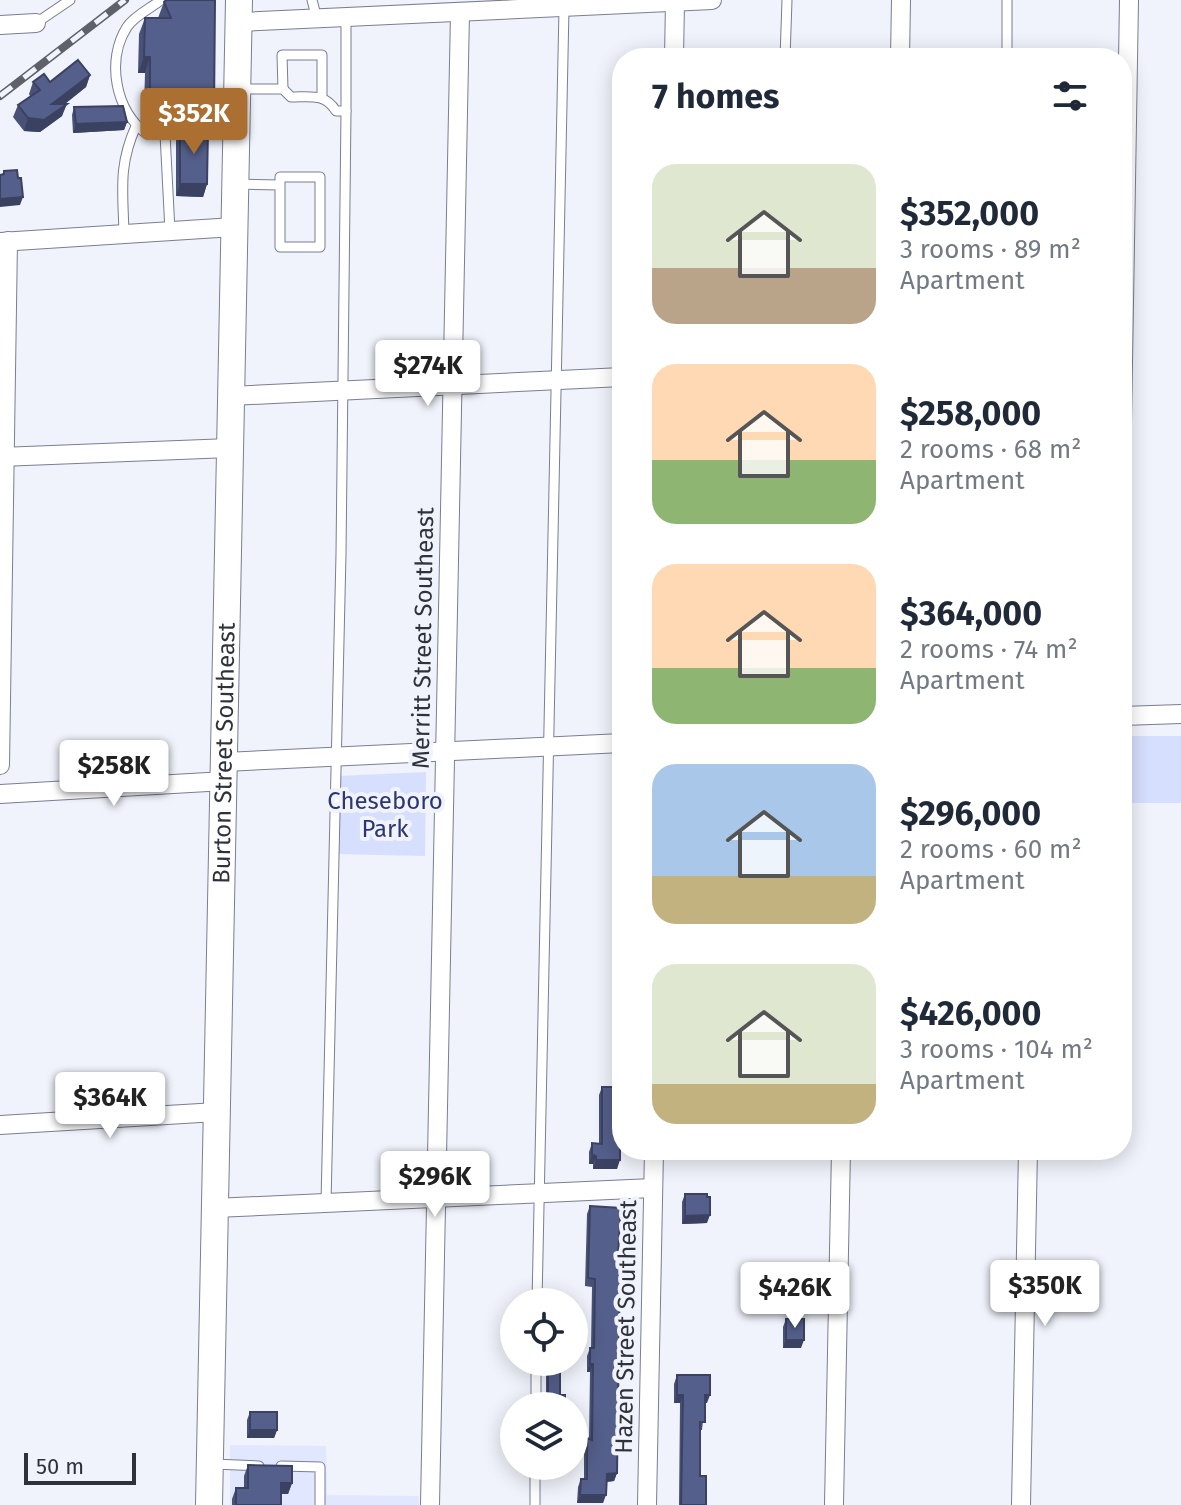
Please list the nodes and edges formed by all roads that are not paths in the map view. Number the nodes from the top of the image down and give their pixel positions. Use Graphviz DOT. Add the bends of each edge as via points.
graph roads {
  1 [pos="70,0"];
  2 [pos="161,0"];
  3 [pos="312,0"];
  4 [pos="712,0"];
  5 [pos="787,0"];
  6 [pos="901,0"];
  7 [pos="1007,0"];
  8 [pos="1129,0"];
  9 [pos="679,1"];
  10 [pos="399,8"];
  11 [pos="564,8"];
  12 [pos="239,11"];
  13 [pos="460,13"];
  14 [pos="346,18"];
  15 [pos="317,19"];
  16 [pos="36,23"];
  17 [pos="0,25"];
  18 [pos="675,48"];
  19 [pos="785,48"];
  20 [pos="900,48"];
  21 [pos="1007,48"];
  22 [pos="1128,48"];
  23 [pos="237,89"];
  24 [pos="283,89"];
  25 [pos="322,97"];
  26 [pos="346,111"];
  27 [pos="136,126"];
  28 [pos="236,132"];
  29 [pos="165,134"];
  30 [pos="235,184"];
  31 [pos="280,185"];
  32 [pos="234,227"];
  33 [pos="170,231"];
  34 [pos="124,234"];
  35 [pos="4,242"];
  36 [pos="612,377"];
  37 [pos="556,380"];
  38 [pos="452,386"];
  39 [pos="341,391"];
  40 [pos="231,396"];
  41 [pos="230,448"];
  42 [pos="2,456"];
  43 [pos="1181,714"];
  44 [pos="1132,716"];
  45 [pos="612,743"];
  46 [pos="549,746"];
  47 [pos="445,751"];
  48 [pos="335,757"];
  49 [pos="0,765"];
  50 [pos="225,771"];
  51 [pos="0,794"];
  52 [pos="217,1112"];
  53 [pos="0,1125"];
  54 [pos="654,1160"];
  55 [pos="841,1160"];
  56 [pos="1028,1160"];
  57 [pos="653,1188"];
  58 [pos="538,1194"];
  59 [pos="436,1198"];
  60 [pos="326,1203"];
  61 [pos="215,1208"];
  62 [pos="537,1288"];
  63 [pos="210,1464"];
  64 [pos="535,1480"];
  65 [pos="209,1505"];
  66 [pos="320,1505"];
  67 [pos="430,1505"];
  68 [pos="535,1505"];
  69 [pos="647,1505"];
  70 [pos="834,1505"];
  71 [pos="1021,1505"];
  1 -- 16 [label="lane"];
  2 -- 27 [label="lane" via="129,24 117,49 116,79"];
  3 -- 15 [label="lane"];
  4 -- 9 [label="street"];
  5 -- 19 [label="lane"];
  6 -- 20 [label="street"];
  7 -- 21 [label="lane"];
  8 -- 22 [label="street"];
  9 -- 11 [label="street"];
  9 -- 18 [label="street"];
  10 -- 13 [label="street"];
  10 -- 14 [label="street"];
  11 -- 13 [label="street"];
  11 -- 37 [label="lane"];
  12 -- 15 [label="street"];
  12 -- 23 [label="main road, Burton Street Southeast"];
  13 -- 38 [label="street, Merritt Street Southeast"];
  14 -- 15 [label="street"];
  14 -- 26 [label="lane"];
  16 -- 17 [label="street"];
  23 -- 24 [label="lane"];
  23 -- 28 [label="main road, Burton Street Southeast"];
  24 -- 25 [label="lane" via="291,97"];
  24 -- 25 [label="lane" via="282,55 322,55"];
  25 -- 26 [label="lane" via="336,111"];
  26 -- 39 [label="lane"];
  27 -- 29 [label="lane" via="147,134"];
  27 -- 34 [label="lane" via="122,171"];
  28 -- 29 [label="lane"];
  28 -- 30 [label="main road, Burton Street Southeast"];
  29 -- 33 [label="lane"];
  30 -- 31 [label="lane"];
  30 -- 32 [label="main road, Burton Street Southeast"];
  31 -- 31 [label="lane" via="280,247 320,247 320,177 280,177"];
  32 -- 33 [label="street"];
  32 -- 40 [label="main road, Burton Street Southeast"];
  33 -- 34 [label="street"];
  34 -- 35 [label="street"];
  35 -- 42 [label="street"];
  36 -- 37 [label="street"];
  37 -- 38 [label="street"];
  37 -- 46 [label="lane"];
  38 -- 39 [label="street"];
  38 -- 47 [label="street, Merritt Street Southeast"];
  39 -- 40 [label="street"];
  39 -- 48 [label="lane"];
  40 -- 41 [label="main road, Burton Street Southeast"];
  41 -- 42 [label="street"];
  41 -- 50 [label="main road, Burton Street Southeast"];
  42 -- 49 [label="street"];
  43 -- 44 [label="street"];
  45 -- 46 [label="street"];
  46 -- 47 [label="street"];
  46 -- 58 [label="lane"];
  47 -- 48 [label="street"];
  47 -- 59 [label="street, Merritt Street Southeast"];
  48 -- 50 [label="street"];
  48 -- 60 [label="lane"];
  50 -- 51 [label="street"];
  50 -- 52 [label="main road, Burton Street Southeast"];
  52 -- 53 [label="street"];
  52 -- 61 [label="main road, Burton Street Southeast"];
  54 -- 57 [label="street, Hazen Street Southeast"];
  55 -- 70 [label="street"];
  56 -- 71 [label="street"];
  57 -- 58 [label="street"];
  57 -- 69 [label="street, Hazen Street Southeast"];
  58 -- 59 [label="street"];
  58 -- 62 [label="lane"];
  59 -- 60 [label="street"];
  59 -- 67 [label="street, Merritt Street Southeast"];
  60 -- 61 [label="street"];
  61 -- 63 [label="main road, Burton Street Southeast"];
  63 -- 65 [label="main road, Burton Street Southeast"];
  63 -- 66 [label="lane" via="320,1467"];
  64 -- 68 [label="lane"];
}
